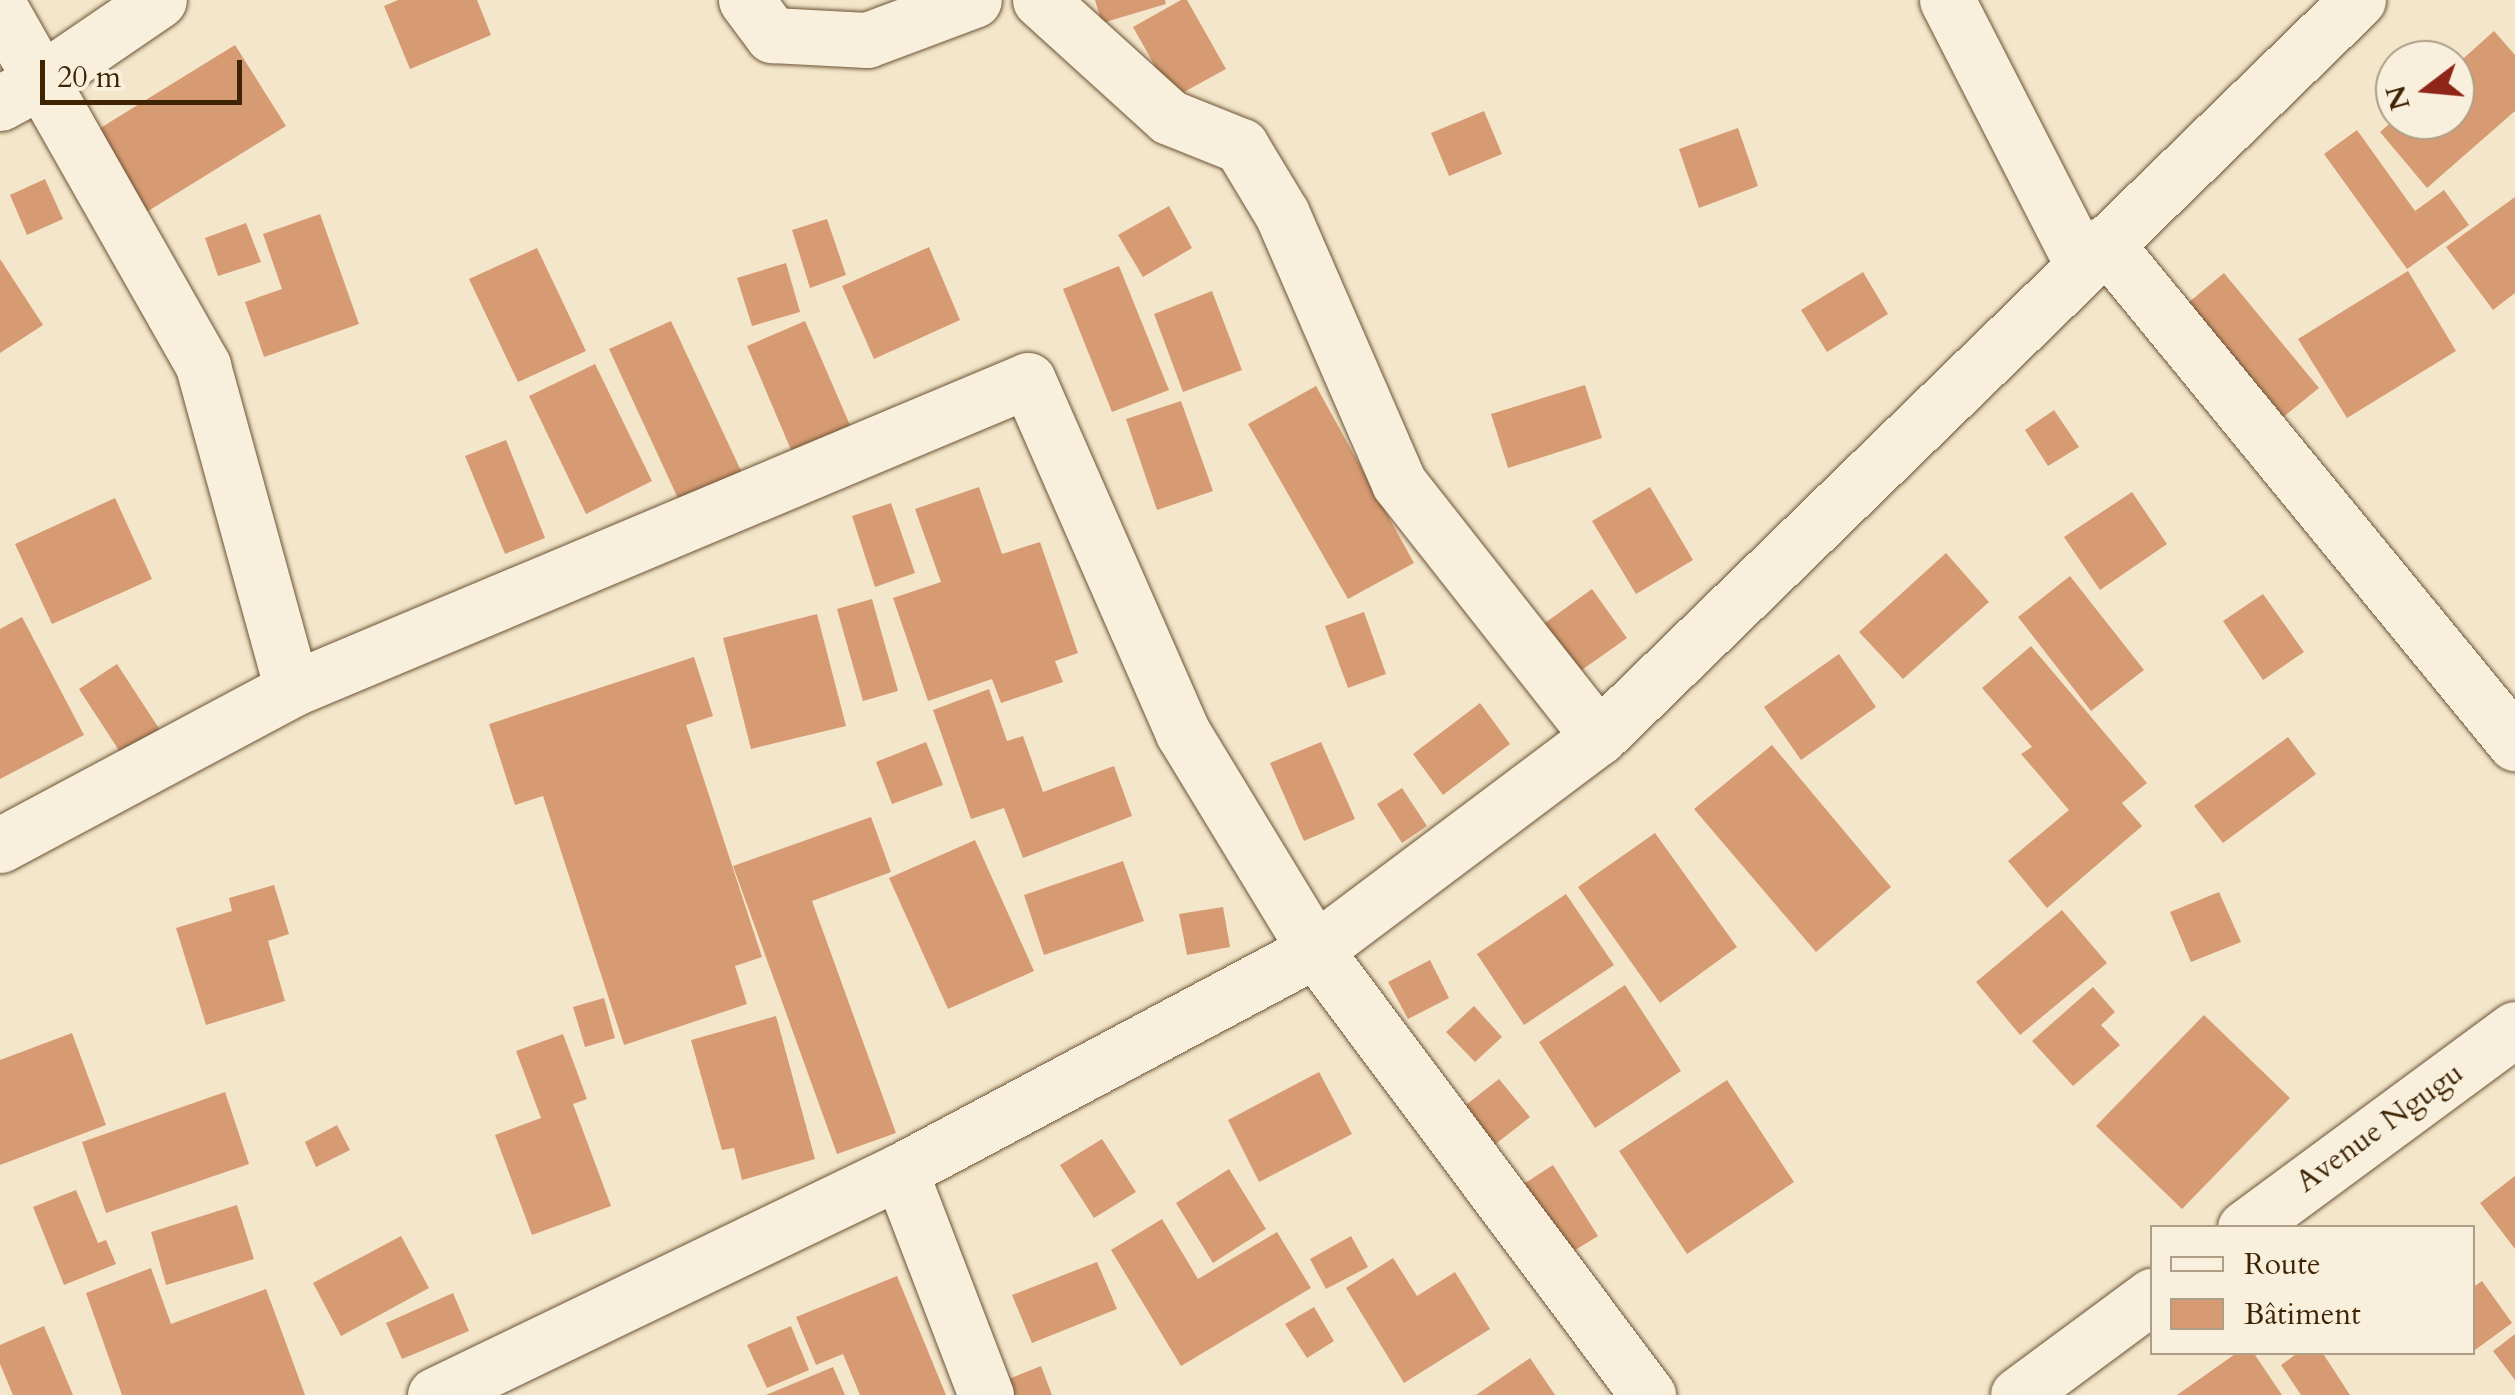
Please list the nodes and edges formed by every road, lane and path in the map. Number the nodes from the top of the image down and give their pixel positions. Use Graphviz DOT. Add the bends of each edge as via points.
graph roads {
  1 [pos="159,0"];
  2 [pos="746,0"];
  3 [pos="974,0"];
  4 [pos="1040,0"];
  5 [pos="1947,0"];
  6 [pos="2358,0"];
  7 [pos="0,8"];
  8 [pos="20,92"];
  9 [pos="2094,254"];
  10 [pos="292,688"];
  11 [pos="1599,737"];
  12 [pos="2515,743"];
  13 [pos="0,844"];
  14 [pos="1315,950"];
  15 [pos="2515,1029"];
  16 [pos="900,1171"];
  17 [pos="2249,1225"];
  18 [pos="2150,1297"];
  19 [pos="435,1395"];
  20 [pos="986,1395"];
  21 [pos="1648,1395"];
  22 [pos="2018,1395"];
  1 -- 8 [label="street"];
  2 -- 3 [label="street" via="772,35 867,40"];
  4 -- 11 [label="street" via="1168,117 1241,146 1282,214 1399,482"];
  5 -- 9 [label="street"];
  6 -- 9 [label="street"];
  7 -- 8 [label="street"];
  8 -- 10 [label="street" via="203,366"];
  9 -- 11 [label="street"];
  9 -- 12 [label="street"];
  10 -- 13 [label="street"];
  10 -- 14 [label="street" via="1028,380 1183,733"];
  11 -- 14 [label="street"];
  14 -- 16 [label="street"];
  14 -- 21 [label="street"];
  15 -- 17 [label="street, Avenue Ngugu"];
  16 -- 19 [label="street"];
  16 -- 20 [label="street"];
  18 -- 22 [label="street"];
}
